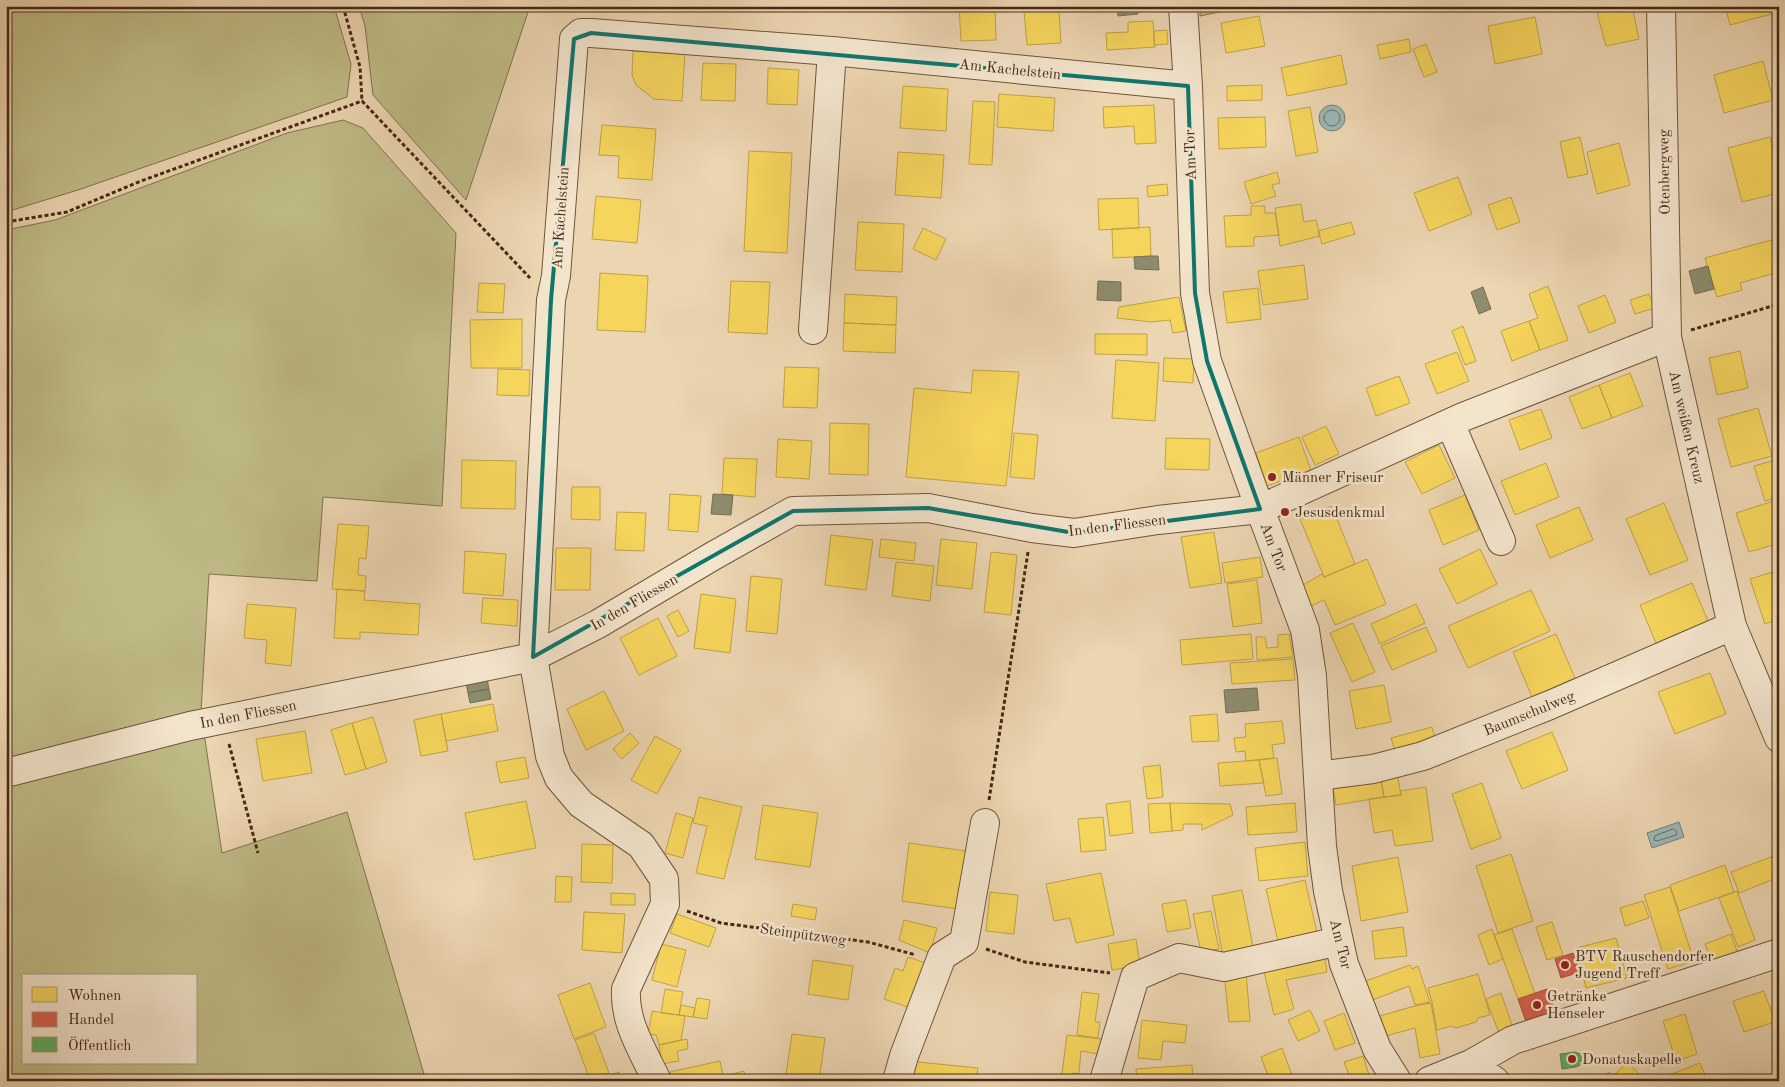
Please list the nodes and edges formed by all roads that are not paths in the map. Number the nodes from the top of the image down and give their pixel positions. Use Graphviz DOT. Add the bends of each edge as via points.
graph roads {
  1 [pos="1183,6"];
  2 [pos="1661,6"];
  3 [pos="832,51"];
  4 [pos="1188,86"];
  5 [pos="813,330"];
  6 [pos="1667,337"];
  7 [pos="1450,423"];
  8 [pos="1260,509"];
  9 [pos="1501,541"];
  10 [pos="1732,626"];
  11 [pos="533,657"];
  12 [pos="1779,738"];
  13 [pos="6,772"];
  14 [pos="1318,776"];
  15 [pos="985,823"];
  16 [pos="1339,942"];
  17 [pos="1779,952"];
  18 [pos="1471,1064"];
  19 [pos="657,1081"];
  20 [pos="897,1081"];
  21 [pos="1104,1081"];
  22 [pos="1397,1081"];
  23 [pos="1429,1081"];
  24 [pos="1495,1081"];
  1 -- 4 [label="street, Am Tor"];
  2 -- 6 [label="street, Otenbergweg"];
  3 -- 4 [label="street, Am Kachelstein"];
  3 -- 5 [label="street"];
  3 -- 11 [label="street, Am Kachelstein" via="591,33 581,33 574,39 552,300"];
  4 -- 8 [label="street, Am Tor" via="1195,293 1207,361"];
  6 -- 7 [label="street"];
  6 -- 10 [label="street, Am weißen Kreuz"];
  7 -- 8 [label="street"];
  7 -- 9 [label="street"];
  8 -- 11 [label="street, In den Fliessen" via="1074,533 928,508 793,511 598,624"];
  8 -- 14 [label="street, Am Tor" via="1305,630 1312,676"];
  10 -- 12 [label="street, Am weißen Kreuz"];
  10 -- 14 [label="street, Baumschulweg" via="1423,756 1373,769"];
  11 -- 13 [label="street, In den Fliessen" via="190,726"];
  11 -- 19 [label="street, Am Kachelstein" via="550,756 559,778 581,804 641,845 664,879 665,904 626,989 625,1004 629,1022"];
  14 -- 16 [label="street, Am Tor" via="1322,846"];
  15 -- 20 [label="street" via="953,949 904,1056"];
  16 -- 21 [label="street" via="1224,966 1180,958 1135,977"];
  16 -- 22 [label="street, Am Tor" via="1344,964 1377,1049"];
  17 -- 18 [label="street" via="1513,1040"];
  18 -- 23 [label="street"];
  18 -- 24 [label="street"];
}
